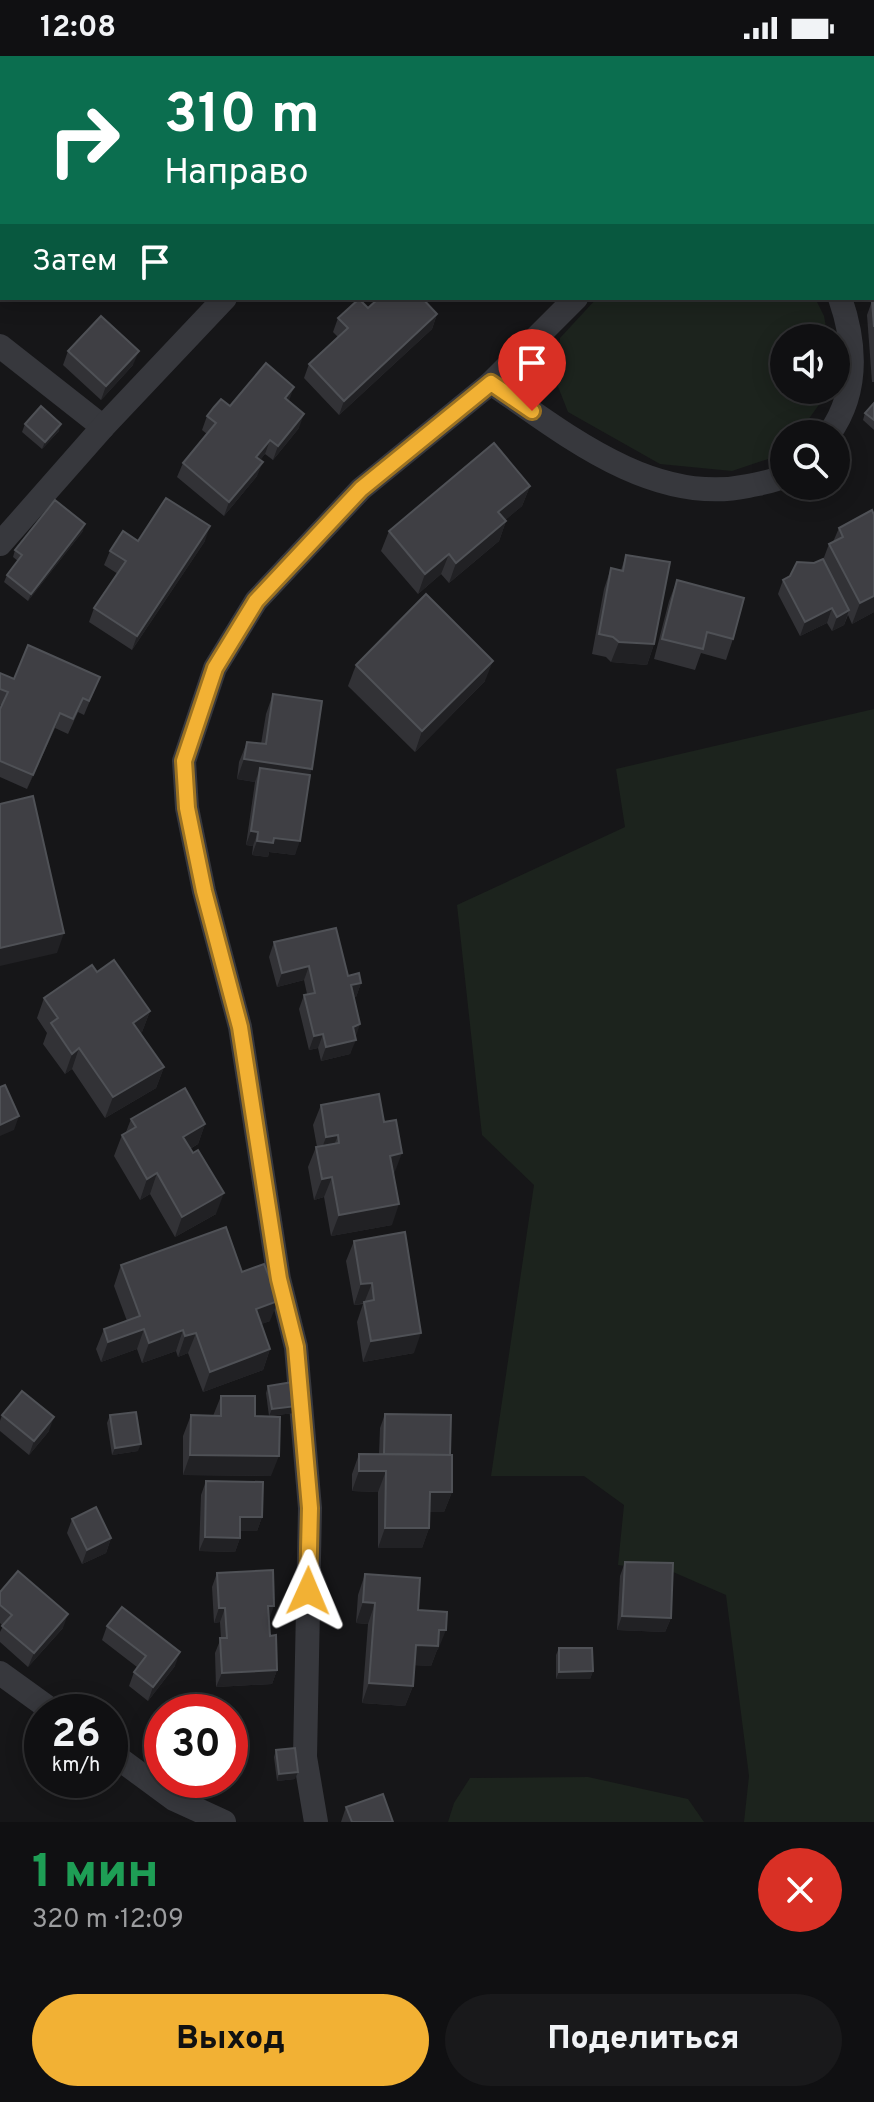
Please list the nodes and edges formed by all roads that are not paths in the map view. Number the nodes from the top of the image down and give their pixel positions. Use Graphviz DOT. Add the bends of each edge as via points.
graph roads {
  1 [pos="223,300"];
  2 [pos="574,300"];
  3 [pos="841,300"];
  4 [pos="0,346"];
  5 [pos="491,383"];
  6 [pos="839,420"];
  7 [pos="103,427"];
  8 [pos="770,480"];
  9 [pos="0,544"];
  10 [pos="0,1673"];
  11 [pos="29,1694"];
  12 [pos="128,1765"];
  13 [pos="224,1822"];
  14 [pos="316,1822"];
  1 -- 7 [label="street"];
  2 -- 5 [label="street"];
  3 -- 6 [label="street" via="852,341 853,375"];
  4 -- 7 [label="street"];
  5 -- 8 [label="street" via="643,476 690,490 733,489"];
  5 -- 14 [label="street" via="361,489 256,601 215,668 184,761 187,808 204,891 240,1027 279,1279 300,1377 310,1508 305,1757"];
  7 -- 9 [label="street"];
  10 -- 11 [label="street"];
  12 -- 13 [label="street" via="174,1799"];
}
